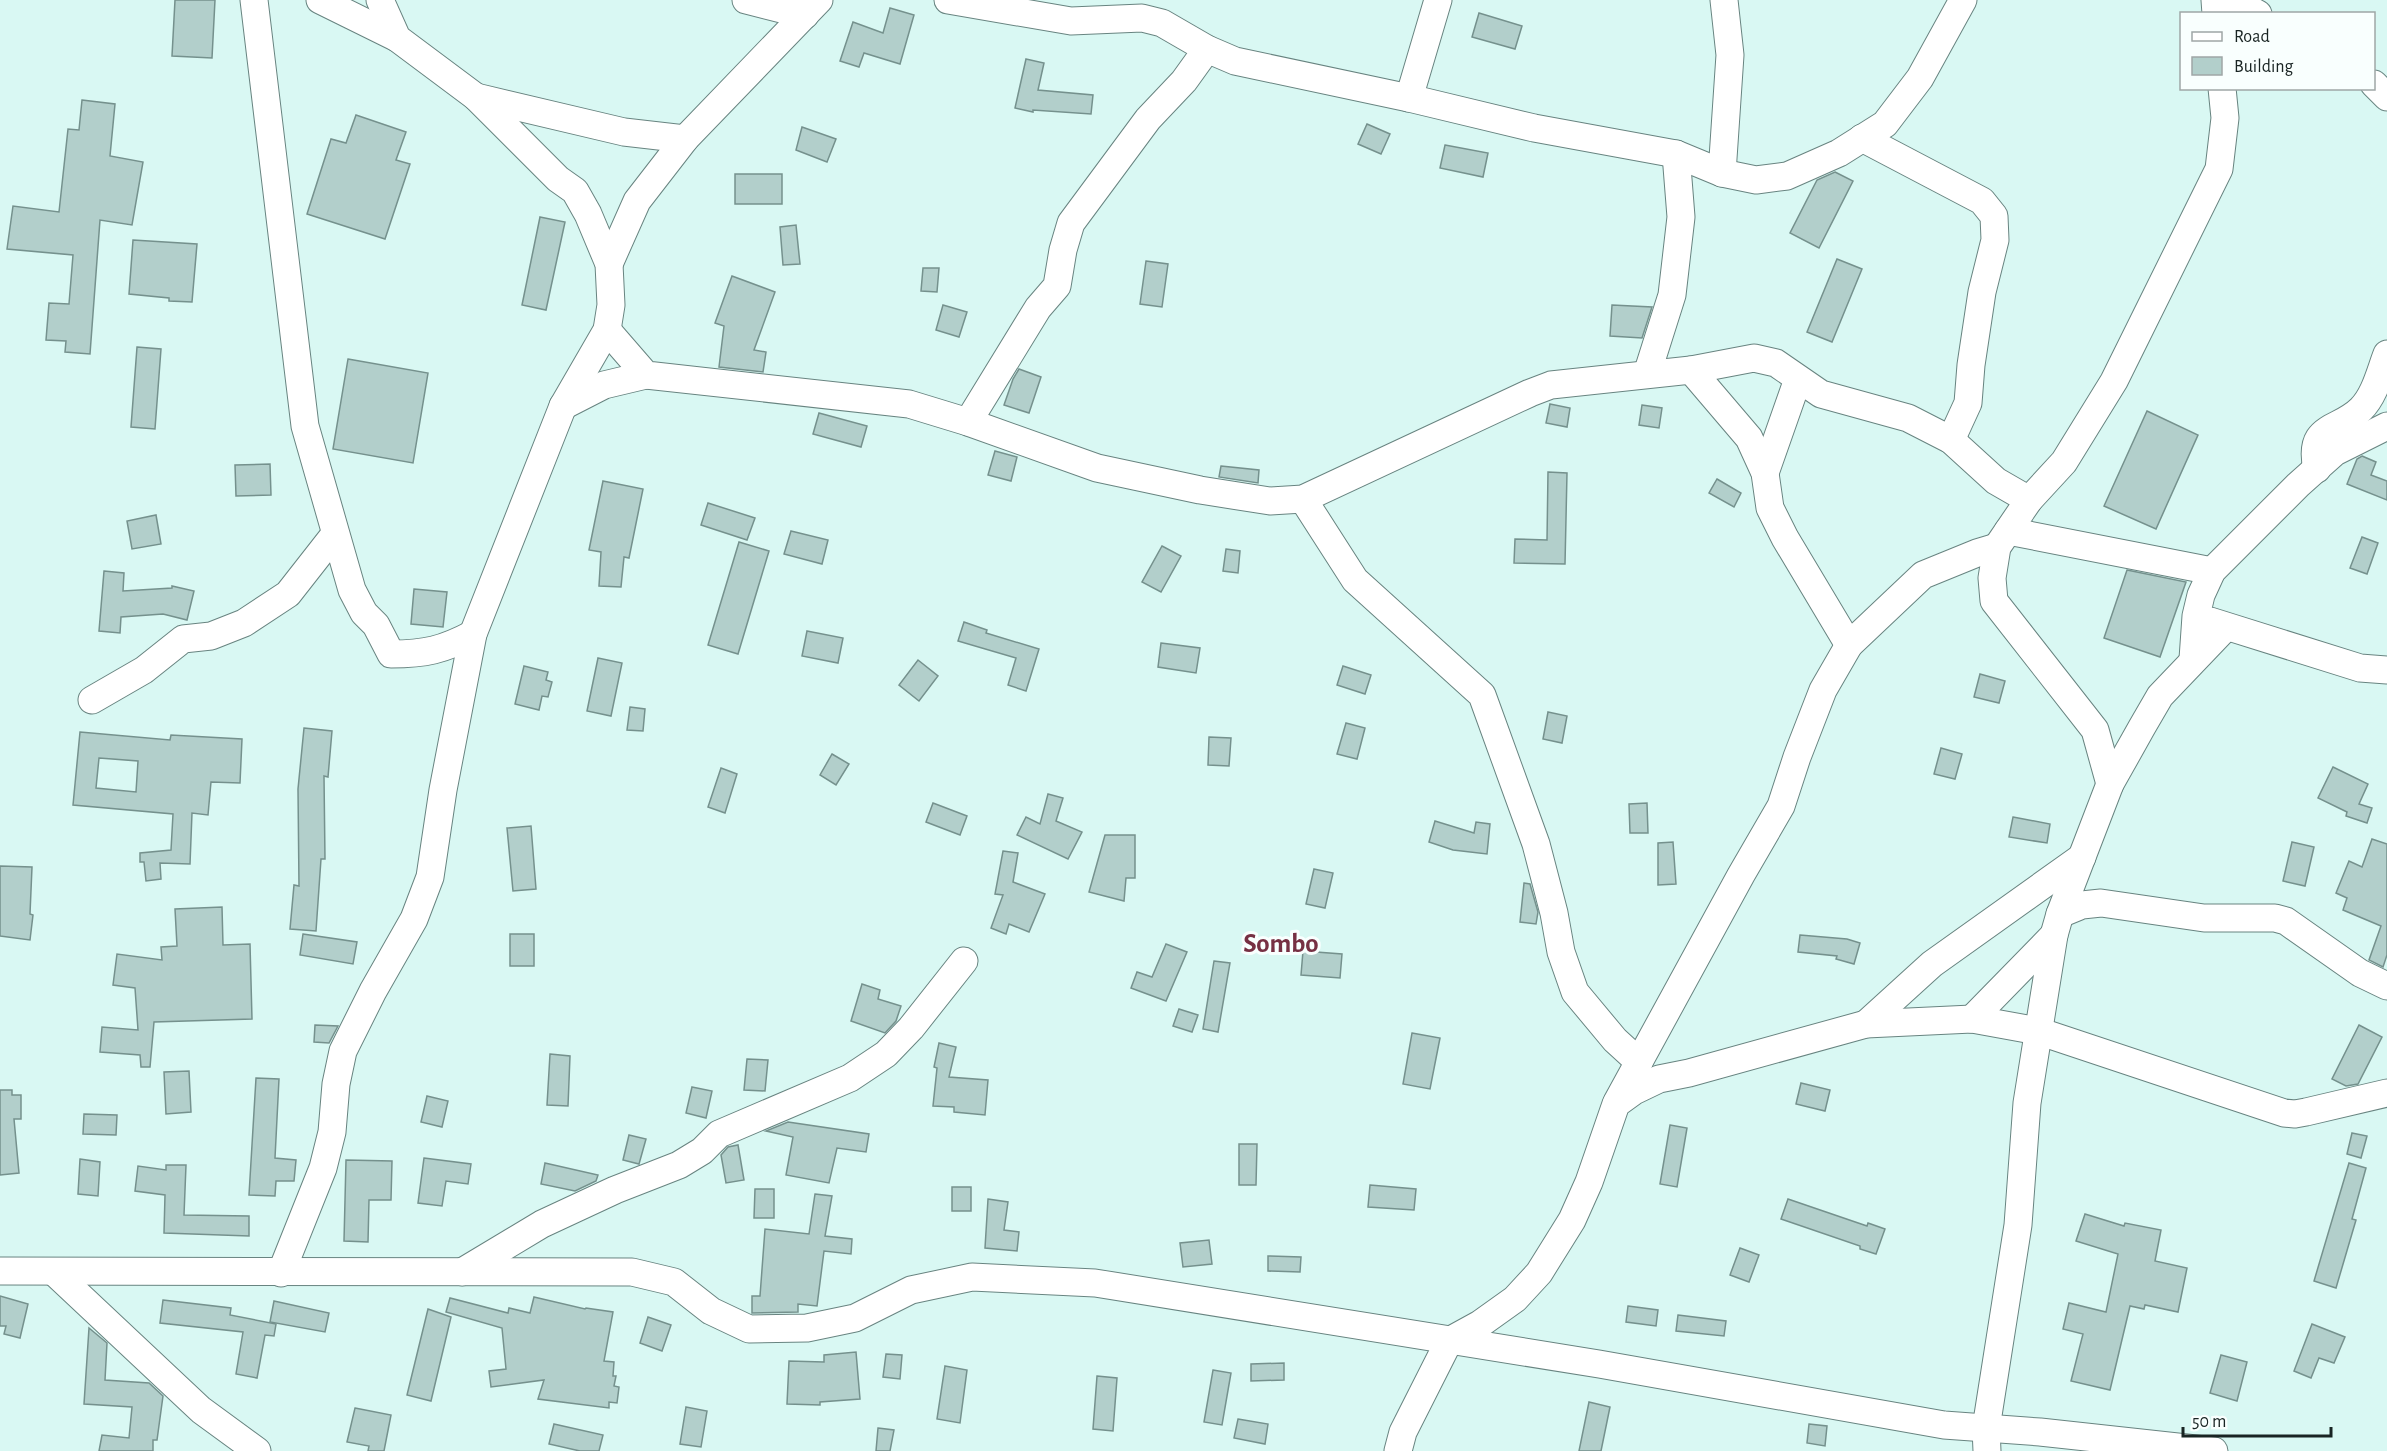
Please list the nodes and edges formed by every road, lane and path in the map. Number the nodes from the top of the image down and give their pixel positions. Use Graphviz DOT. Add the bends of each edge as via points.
graph roads {
  1 [pos="254,0"];
  2 [pos="320,0"];
  3 [pos="380,0"];
  4 [pos="746,0"];
  5 [pos="948,0"];
  6 [pos="1438,0"];
  7 [pos="1724,0"];
  8 [pos="1963,0"];
  9 [pos="2233,0"];
  10 [pos="812,8"];
  11 [pos="2254,12"];
  12 [pos="397,38"];
  13 [pos="1207,49"];
  14 [pos="2375,86"];
  15 [pos="2225,91"];
  16 [pos="476,97"];
  17 [pos="2387,97"];
  18 [pos="1409,98"];
  19 [pos="685,138"];
  20 [pos="1862,138"];
  21 [pos="1676,154"];
  22 [pos="1722,173"];
  23 [pos="609,264"];
  24 [pos="607,330"];
  25 [pos="2387,354"];
  26 [pos="1691,370"];
  27 [pos="1647,374"];
  28 [pos="646,375"];
  29 [pos="1798,379"];
  30 [pos="563,406"];
  31 [pos="968,422"];
  32 [pos="2387,426"];
  33 [pos="1951,440"];
  34 [pos="2317,469"];
  35 [pos="1765,473"];
  36 [pos="1303,499"];
  37 [pos="2029,501"];
  38 [pos="335,534"];
  39 [pos="2003,539"];
  40 [pos="2212,571"];
  41 [pos="2196,616"];
  42 [pos="2225,628"];
  43 [pos="473,634"];
  44 [pos="1849,645"];
  45 [pos="2193,659"];
  46 [pos="2387,669"];
  47 [pos="92,700"];
  48 [pos="2142,727"];
  49 [pos="2095,730"];
  50 [pos="2110,784"];
  51 [pos="2082,857"];
  52 [pos="2057,924"];
  53 [pos="964,961"];
  54 [pos="2387,986"];
  55 [pos="1972,1019"];
  56 [pos="1866,1024"];
  57 [pos="2038,1031"];
  58 [pos="1639,1062"];
  59 [pos="2387,1093"];
  60 [pos="1616,1104"];
  61 [pos="0,1271"];
  62 [pos="54,1272"];
  63 [pos="281,1273"];
  64 [pos="461,1273"];
  65 [pos="1449,1341"];
  66 [pos="1987,1440"];
  67 [pos="257,1451"];
  68 [pos="1398,1451"];
  69 [pos="2214,1451"];
  1 -- 38 [label="street" via="305,426"];
  2 -- 12 [label="street"];
  3 -- 12 [label="street"];
  4 -- 10 [label="street"];
  5 -- 13 [label="street" via="1071,21 1142,18 1162,23"];
  6 -- 18 [label="street"];
  7 -- 22 [label="street" via="1730,55"];
  8 -- 20 [label="street" via="1920,78 1885,124"];
  9 -- 11 [label="street"];
  10 -- 19 [label="street"];
  12 -- 16 [label="street"];
  13 -- 18 [label="street" via="1235,61"];
  13 -- 31 [label="street" via="1184,81 1148,119 1071,223 1056,286 1038,308"];
  14 -- 17 [label="street"];
  15 -- 37 [label="street" via="2219,169 2114,381 2064,462"];
  16 -- 19 [label="street" via="624,132"];
  16 -- 23 [label="street" via="574,191"];
  18 -- 21 [label="street" via="1534,128"];
  19 -- 23 [label="street" via="637,201"];
  20 -- 22 [label="street" via="1787,176 1756,180"];
  20 -- 33 [label="street" via="1982,201 1994,216 1995,240 1982,292 1968,403"];
  21 -- 22 [label="street"];
  21 -- 27 [label="street" via="1681,217 1672,295"];
  23 -- 24 [label="street" via="611,305"];
  24 -- 28 [label="street"];
  24 -- 30 [label="street"];
  25 -- 34 [label="street" via="2360,410 2325,430 2318,439 2313,453"];
  26 -- 27 [label="street"];
  26 -- 29 [label="street" via="1754,358 1776,363"];
  26 -- 35 [label="street" via="1749,438"];
  27 -- 36 [label="street" via="1551,386 1530,393"];
  28 -- 30 [label="street" via="604,385"];
  28 -- 31 [label="street" via="909,404"];
  29 -- 33 [label="street" via="1821,394 1908,418"];
  29 -- 35 [label="street"];
  30 -- 43 [label="street"];
  31 -- 36 [label="street" via="1097,468 1270,501"];
  32 -- 34 [label="street" via="2335,453"];
  33 -- 37 [label="street" via="1996,481"];
  34 -- 40 [label="street"];
  35 -- 44 [label="street" via="1770,508"];
  36 -- 58 [label="street" via="1355,580 1482,695 1536,844 1561,952 1575,992"];
  37 -- 39 [label="street"];
  38 -- 43 [label="street" via="352,590 391,654 421,654 449,647"];
  38 -- 47 [label="street" via="288,594 244,623 211,636 183,639 144,670"];
  39 -- 40 [label="street"];
  39 -- 44 [label="street" via="1923,575"];
  39 -- 49 [label="street" via="1992,578 1994,601"];
  40 -- 41 [label="street"];
  41 -- 42 [label="street"];
  41 -- 45 [label="street"];
  42 -- 45 [label="street"];
  42 -- 46 [label="street" via="2360,668"];
  43 -- 63 [label="street" via="430,877 414,919 343,1051 323,1168"];
  44 -- 58 [label="street" via="1823,690 1781,806"];
  45 -- 48 [label="street" via="2160,696"];
  48 -- 49 [label="street"];
  48 -- 50 [label="street"];
  49 -- 50 [label="street"];
  50 -- 51 [label="street"];
  51 -- 52 [label="street"];
  51 -- 56 [label="street" via="1932,964"];
  52 -- 54 [label="street" via="2082,905 2101,903 2204,918 2275,918 2286,921 2360,973"];
  52 -- 55 [label="street"];
  52 -- 57 [label="street"];
  53 -- 64 [label="street" via="911,1028 886,1053 850,1078 719,1134 702,1151 679,1164 542,1224"];
  55 -- 56 [label="street"];
  55 -- 57 [label="street"];
  56 -- 60 [label="street" via="1659,1079"];
  57 -- 59 [label="street" via="2284,1113 2306,1112"];
  57 -- 66 [label="street" via="2027,1102 2018,1225"];
  58 -- 60 [label="street"];
  60 -- 65 [label="street" via="1572,1220 1539,1273 1515,1299"];
  61 -- 62 [label="street"];
  62 -- 63 [label="street"];
  62 -- 67 [label="street" via="201,1410"];
  63 -- 64 [label="street"];
  64 -- 65 [label="street" via="633,1272 674,1282 711,1311 749,1329 807,1328 855,1318 911,1290 972,1277 1095,1282"];
  65 -- 66 [label="street" via="1933,1424"];
  65 -- 68 [label="street" via="1402,1432"];
  66 -- 69 [label="street" via="2040,1432"];
}
